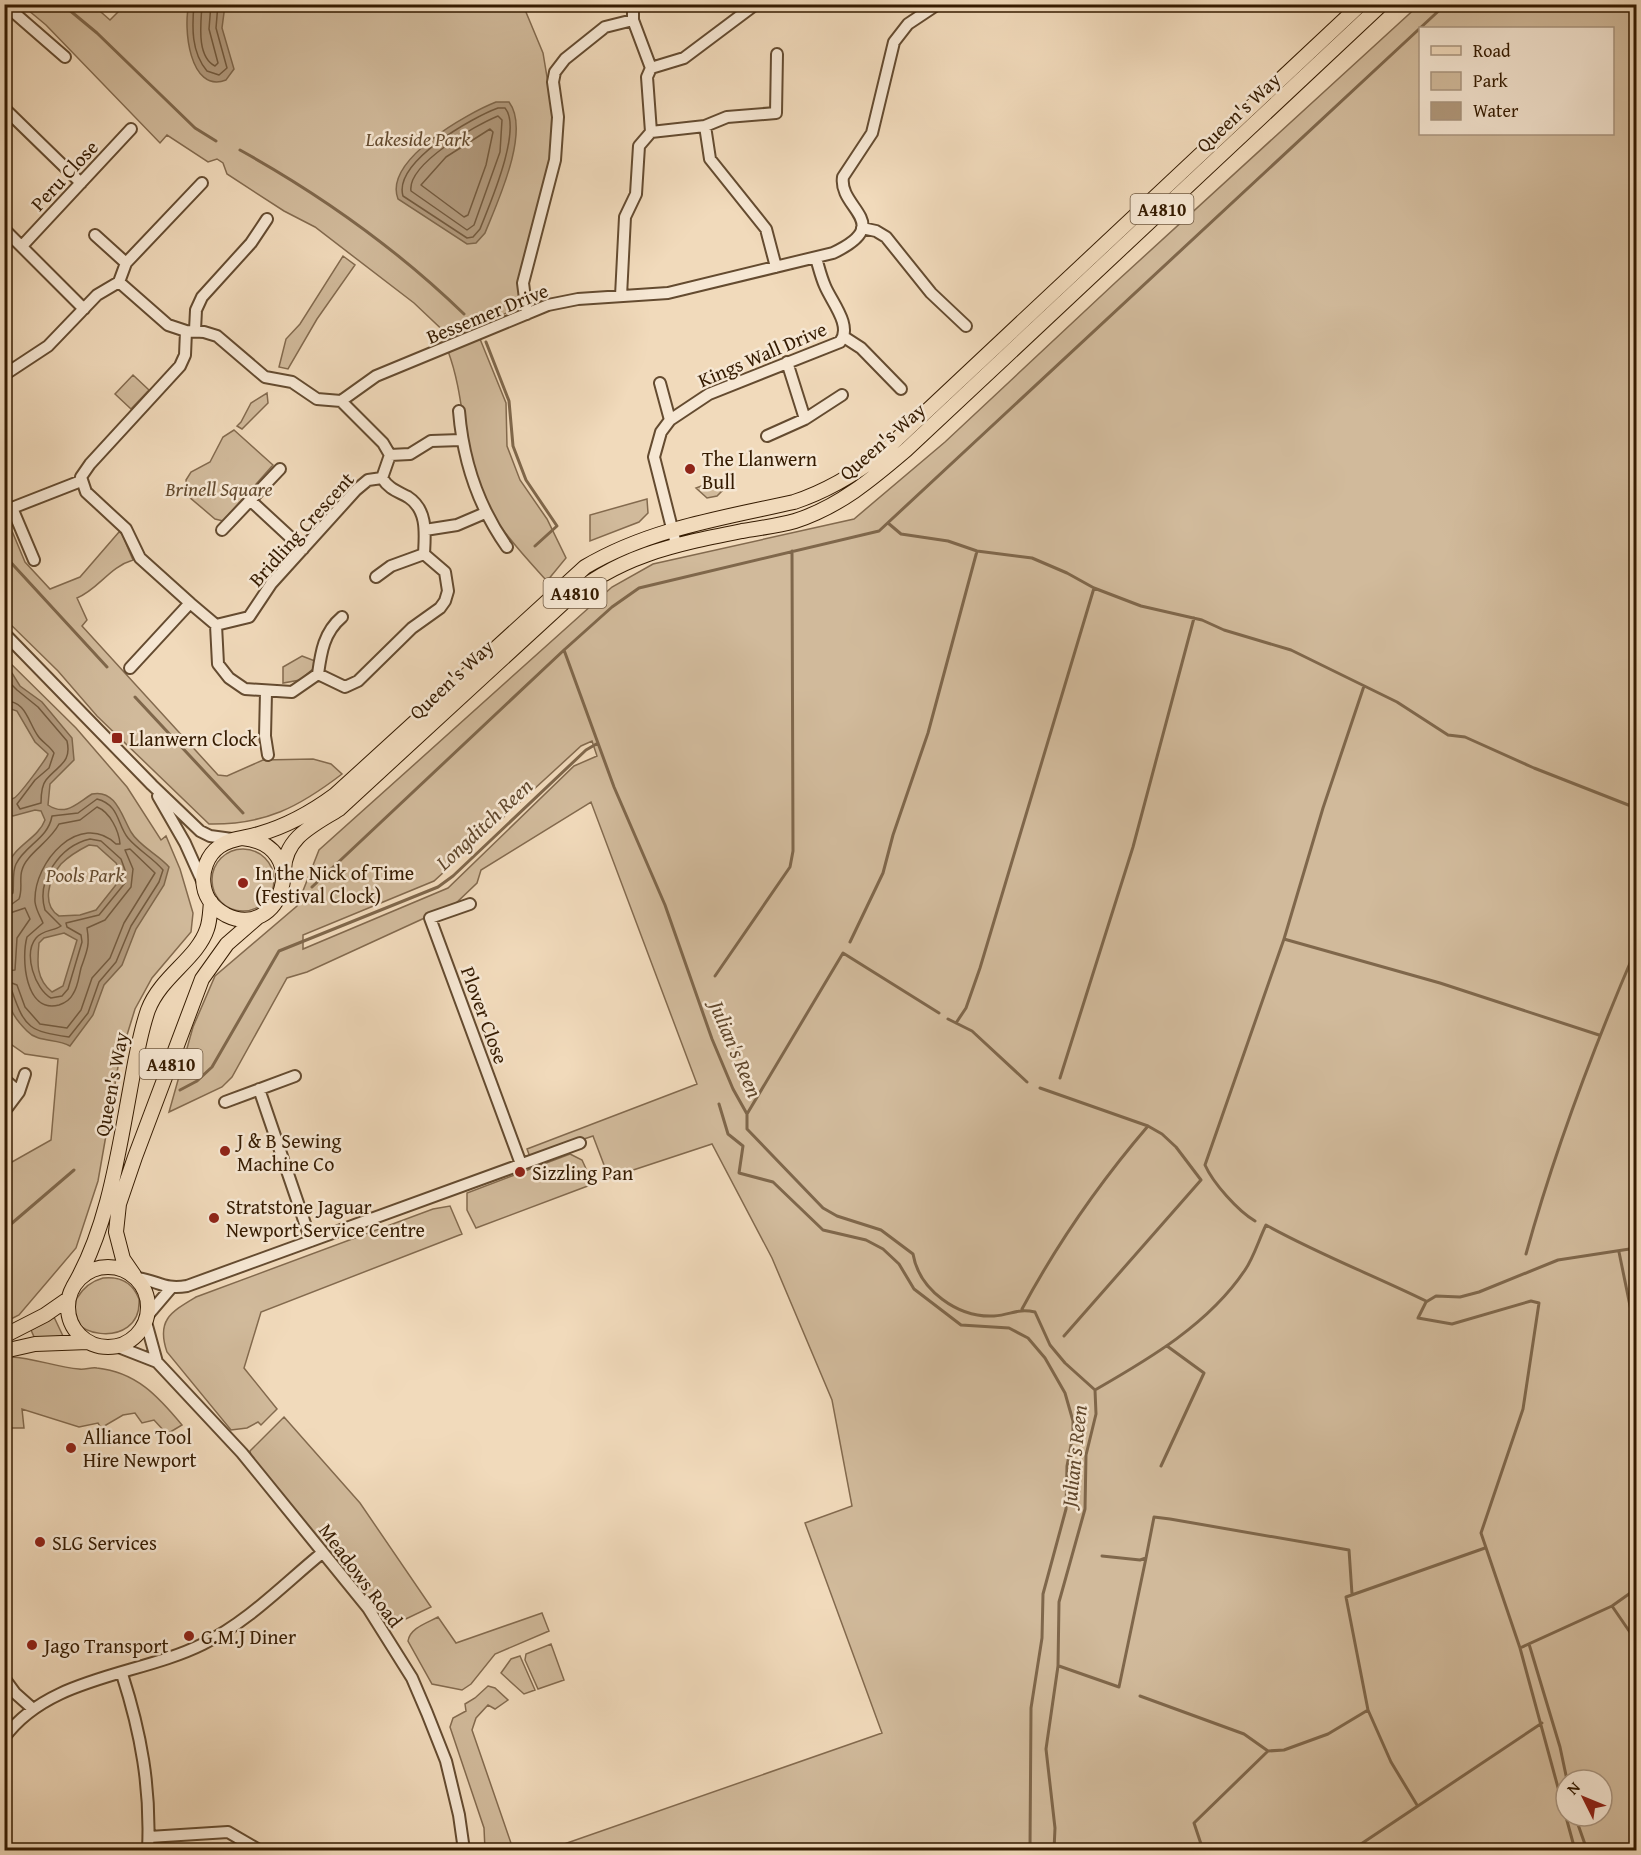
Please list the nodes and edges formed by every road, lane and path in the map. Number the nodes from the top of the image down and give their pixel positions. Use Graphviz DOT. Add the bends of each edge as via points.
graph roads {
  1 [pos="633,4"];
  2 [pos="756,4"];
  3 [pos="938,4"];
  4 [pos="1361,4"];
  5 [pos="1382,4"];
  6 [pos="4,15"];
  7 [pos="633,20"];
  8 [pos="777,54"];
  9 [pos="65,57"];
  10 [pos="651,68"];
  11 [pos="4,108"];
  12 [pos="705,126"];
  13 [pos="131,129"];
  14 [pos="651,132"];
  15 [pos="81,183"];
  16 [pos="202,183"];
  17 [pos="267,219"];
  18 [pos="862,228"];
  19 [pos="4,229"];
  20 [pos="95,235"];
  21 [pos="22,246"];
  22 [pos="816,258"];
  23 [pos="126,263"];
  24 [pos="776,267"];
  25 [pos="119,282"];
  26 [pos="621,296"];
  27 [pos="84,309"];
  28 [pos="526,314"];
  29 [pos="966,326"];
  30 [pos="191,331"];
  31 [pos="844,337"];
  32 [pos="788,362"];
  33 [pos="4,375"];
  34 [pos="660,383"];
  35 [pos="901,389"];
  36 [pos="842,395"];
  37 [pos="341,401"];
  38 [pos="459,411"];
  39 [pos="805,419"];
  40 [pos="670,420"];
  41 [pos="767,435"];
  42 [pos="461,440"];
  43 [pos="390,455"];
  44 [pos="280,469"];
  45 [pos="382,478"];
  46 [pos="81,481"];
  47 [pos="250,500"];
  48 [pos="485,513"];
  49 [pos="673,529"];
  50 [pos="222,530"];
  51 [pos="425,530"];
  52 [pos="676,544"];
  53 [pos="507,547"];
  54 [pos="303,549"];
  55 [pos="424,554"];
  56 [pos="34,560"];
  57 [pos="376,578"];
  58 [pos="190,603"];
  59 [pos="342,617"];
  60 [pos="216,625"];
  61 [pos="4,633"];
  62 [pos="130,668"];
  63 [pos="318,675"];
  64 [pos="266,692"];
  65 [pos="268,755"];
  66 [pos="152,785"];
  67 [pos="239,839"];
  68 [pos="284,881"];
  69 [pos="204,886"];
  70 [pos="211,902"];
  71 [pos="470,904"];
  72 [pos="260,915"];
  73 [pos="25,1074"];
  74 [pos="295,1076"];
  75 [pos="4,1079"];
  76 [pos="259,1089"];
  77 [pos="19,1092"];
  78 [pos="225,1102"];
  79 [pos="7,1108"];
  80 [pos="580,1143"];
  81 [pos="521,1164"];
  82 [pos="311,1241"];
  83 [pos="135,1277"];
  84 [pos="171,1288"];
  85 [pos="71,1293"];
  86 [pos="147,1318"];
  87 [pos="4,1336"];
  88 [pos="88,1342"];
  89 [pos="117,1346"];
  90 [pos="4,1352"];
  91 [pos="157,1362"];
  92 [pos="322,1553"];
  93 [pos="122,1674"];
  94 [pos="4,1678"];
  95 [pos="33,1709"];
  96 [pos="4,1738"];
  97 [pos="149,1837"];
  98 [pos="148,1851"];
  99 [pos="259,1851"];
  100 [pos="464,1851"];
  1 -- 7 [label="street"];
  2 -- 10 [label="street" via="684,58"];
  3 -- 18 [label="street" via="908,24 894,42 872,134 843,177 845,192 861,215"];
  4 -- 49 [label="main road, Queen's Way / A4810" via="857,473 817,495 794,502"];
  5 -- 52 [label="main road, Queen's Way / A4810" via="906,450 858,490 820,512 794,521"];
  6 -- 9 [label="street" via="11,10"];
  7 -- 10 [label="street"];
  7 -- 28 [label="street" via="605,27 555,72 555,160 523,283"];
  8 -- 12 [label="street" via="776,113 727,117"];
  10 -- 14 [label="street" via="647,77"];
  11 -- 15 [label="street"];
  12 -- 14 [label="street"];
  12 -- 24 [label="street" via="710,159 766,229"];
  13 -- 15 [label="street, Peru Close"];
  14 -- 26 [label="street" via="639,146 636,194 625,217"];
  15 -- 21 [label="street, Peru Close"];
  16 -- 23 [label="street"];
  17 -- 30 [label="street" via="251,243 202,297"];
  18 -- 22 [label="street, Bessemer Drive" via="856,238 839,250"];
  18 -- 29 [label="street" via="886,237 931,293"];
  19 -- 21 [label="street"];
  20 -- 23 [label="street"];
  21 -- 27 [label="street"];
  22 -- 24 [label="street, Bessemer Drive"];
  22 -- 31 [label="street, Kings Wall Drive" via="825,287 841,317"];
  23 -- 25 [label="street"];
  24 -- 26 [label="street, Bessemer Drive" via="668,293"];
  25 -- 27 [label="street" via="97,295"];
  25 -- 30 [label="street" via="159,318"];
  26 -- 28 [label="street, Bessemer Drive" via="570,301"];
  27 -- 33 [label="street" via="48,346"];
  28 -- 37 [label="street, Bessemer Drive" via="376,376"];
  30 -- 37 [label="street" via="218,336 269,378 292,382 317,399"];
  30 -- 46 [label="street" via="180,366 90,464"];
  31 -- 32 [label="street, Kings Wall Drive" via="835,345"];
  31 -- 35 [label="street, Kings Wall Drive" via="861,348"];
  32 -- 39 [label="street"];
  32 -- 40 [label="street, Kings Wall Drive" via="709,393"];
  34 -- 40 [label="street"];
  36 -- 39 [label="street"];
  37 -- 43 [label="street"];
  38 -- 42 [label="street"];
  39 -- 41 [label="street"];
  40 -- 49 [label="street, Kings Wall Drive" via="661,432 654,457"];
  42 -- 43 [label="street" via="431,441 410,454"];
  42 -- 48 [label="street"];
  43 -- 45 [label="street"];
  44 -- 47 [label="street"];
  45 -- 51 [label="street, Bridling Crescent" via="391,489 415,503"];
  45 -- 54 [label="street, Bridling Crescent" via="362,485"];
  46 -- 56 [label="street" via="12,508"];
  46 -- 58 [label="street" via="86,492 126,529 140,558"];
  47 -- 50 [label="street"];
  47 -- 54 [label="street"];
  48 -- 51 [label="street" via="457,525"];
  48 -- 53 [label="street"];
  49 -- 52 [label="street, Kings Wall Drive"];
  49 -- 67 [label="main road, Queen's Way / A4810" via="608,553 585,567 336,795 296,820"];
  51 -- 55 [label="street, Bridling Crescent"];
  52 -- 68 [label="main road, Queen's Way / A4810" via="634,558 583,585 339,809 302,832 284,857"];
  54 -- 60 [label="street, Bridling Crescent" via="271,584 249,617"];
  55 -- 57 [label="street" via="392,566"];
  55 -- 63 [label="street" via="440,567 447,580 448,591 440,608 412,628 352,685 338,685"];
  58 -- 60 [label="street"];
  58 -- 62 [label="street"];
  59 -- 63 [label="street" via="324,641"];
  60 -- 64 [label="street" via="216,657 222,671 245,688"];
  61 -- 66 [label="street"];
  63 -- 64 [label="street" via="298,690"];
  64 -- 65 [label="street"];
  66 -- 67 [label="street" via="200,831"];
  66 -- 69 [label="street"];
  67 -- 68 [label="main road" via="264,844 273,851 283,869"];
  67 -- 69 [label="main road, Queen's Way" via="220,846 212,854 206,864"];
  68 -- 72 [label="main road, Queen's Way" via="277,902"];
  69 -- 70 [label="main road"];
  70 -- 72 [label="main road" via="228,916 239,919"];
  70 -- 85 [label="main road, Queen's Way / A4810" via="206,931 159,987 149,1007 104,1207 86,1266"];
  71 -- 81 [label="street, Plover Close" via="430,918"];
  72 -- 83 [label="main road, Queen's Way / A4810" via="226,944 202,979 135,1157 119,1204 116,1232 123,1259"];
  73 -- 77 [label="street"];
  74 -- 76 [label="street"];
  75 -- 77 [label="street"];
  76 -- 78 [label="street"];
  76 -- 82 [label="street"];
  77 -- 79 [label="street"];
  80 -- 81 [label="street"];
  81 -- 82 [label="street"];
  82 -- 84 [label="street"];
  83 -- 84 [label="street"];
  83 -- 85 [label="main road" via="116,1267 91,1270"];
  83 -- 86 [label="main road" via="147,1295"];
  84 -- 86 [label="street"];
  85 -- 87 [label="main road, A4810" via="45,1315"];
  85 -- 88 [label="main road" via="71,1324"];
  86 -- 89 [label="main road" via="139,1333"];
  86 -- 91 [label="street, Meadows Road"];
  88 -- 89 [label="main road"];
  88 -- 90 [label="main road" via="35,1344"];
  89 -- 91 [label="street, Meadows Road"];
  91 -- 92 [label="street, Meadows Road" via="242,1453"];
  92 -- 93 [label="street" via="222,1634"];
  92 -- 100 [label="street, Meadows Road" via="368,1608 412,1678 446,1761"];
  93 -- 95 [label="street" via="71,1690"];
  93 -- 97 [label="street" via="147,1773"];
  94 -- 95 [label="street"];
  95 -- 96 [label="street"];
  97 -- 98 [label="street"];
  97 -- 99 [label="street" via="228,1832"];
}
